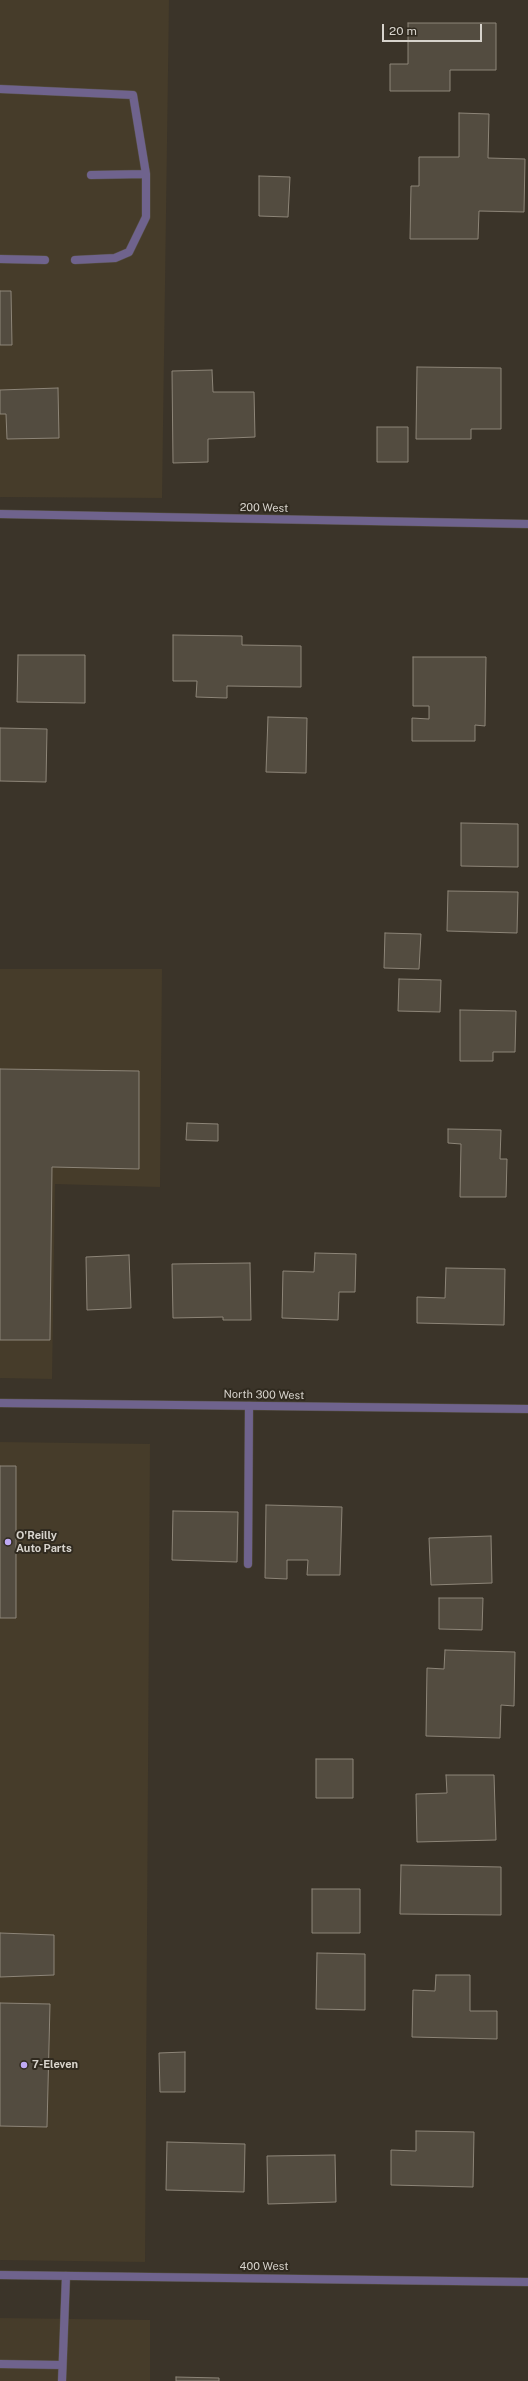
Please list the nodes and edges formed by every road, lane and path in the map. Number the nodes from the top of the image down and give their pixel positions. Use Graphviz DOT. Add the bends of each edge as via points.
graph roads {
  1 [pos="0,89"];
  2 [pos="146,174"];
  3 [pos="91,175"];
  4 [pos="0,259"];
  5 [pos="45,260"];
  6 [pos="75,260"];
  7 [pos="0,514"];
  8 [pos="528,524"];
  9 [pos="0,1403"];
  10 [pos="249,1406"];
  11 [pos="528,1409"];
  12 [pos="248,1564"];
  13 [pos="0,2275"];
  14 [pos="66,2276"];
  15 [pos="528,2282"];
  16 [pos="0,2364"];
  17 [pos="62,2365"];
  18 [pos="62,2381"];
  1 -- 2 [label="street" via="133,95"];
  2 -- 3 [label="street"];
  2 -- 6 [label="street" via="146,217 129,252 116,258"];
  4 -- 5 [label="street"];
  7 -- 8 [label="street, 200 West"];
  9 -- 10 [label="street, North 300 West"];
  10 -- 11 [label="street, North 300 West"];
  10 -- 12 [label="street"];
  13 -- 14 [label="street, 400 West"];
  14 -- 15 [label="street, 400 West"];
  14 -- 17 [label="street"];
  16 -- 17 [label="street"];
  17 -- 18 [label="street"];
}
